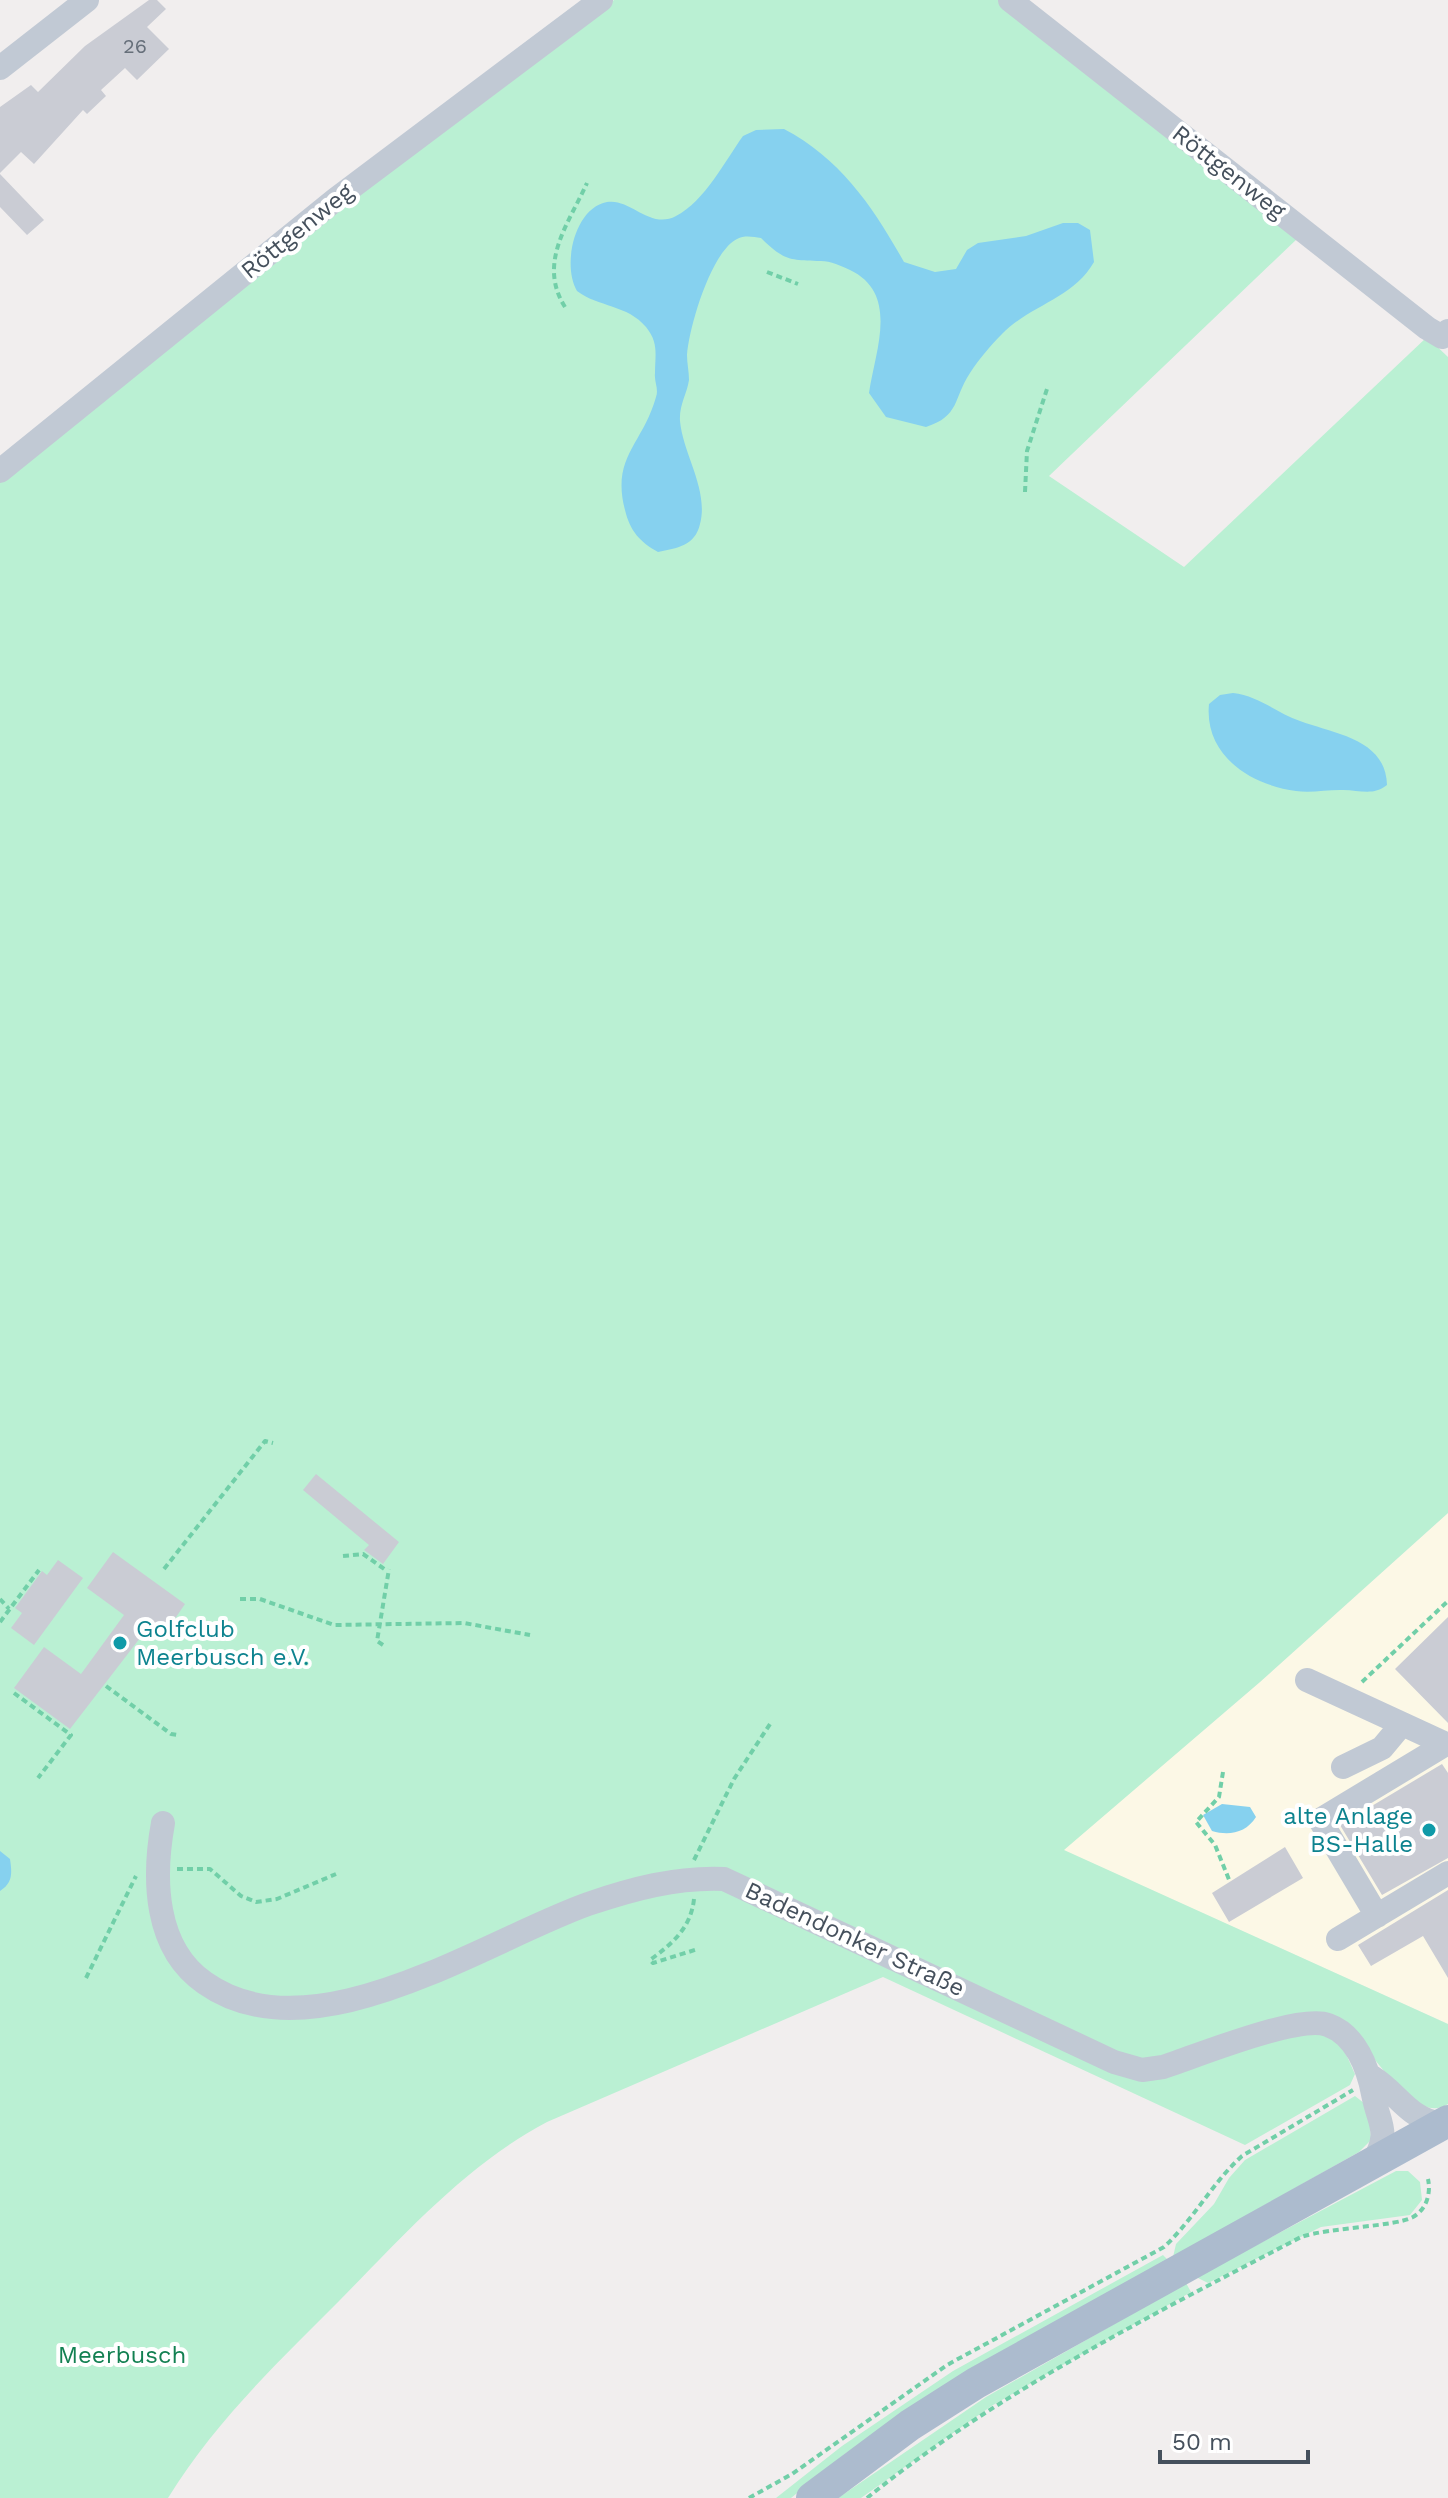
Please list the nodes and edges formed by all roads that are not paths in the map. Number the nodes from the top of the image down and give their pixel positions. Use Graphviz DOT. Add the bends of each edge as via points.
graph roads {
  1 [pos="87,0"];
  2 [pos="601,0"];
  3 [pos="1010,0"];
  4 [pos="0,68"];
  5 [pos="1446,338"];
  6 [pos="0,471"];
  7 [pos="1307,1680"];
  8 [pos="1402,1724"];
  9 [pos="1447,1745"];
  10 [pos="1343,1767"];
  11 [pos="163,1823"];
  12 [pos="1448,1873"];
  13 [pos="1377,1916"];
  14 [pos="1338,1939"];
  15 [pos="1372,2077"];
  16 [pos="1445,2122"];
  17 [pos="1373,2163"];
  18 [pos="812,2498"];
  1 -- 4 [label="street"];
  2 -- 6 [label="street, Röttgenweg" via="336,199"];
  3 -- 5 [label="street, Röttgenweg"];
  7 -- 8 [label="street"];
  8 -- 9 [label="street"];
  8 -- 10 [label="street" via="1382,1748"];
  9 -- 13 [label="street" via="1344,1799 1320,1820"];
  11 -- 15 [label="street, Badendonker Straße" via="158,1867 165,1927 179,1961 210,1988 270,2007 310,2007 361,1996 457,1963 586,1905 691,1877 724,1879 1114,2062 1142,2070 1163,2067 1315,2023 1340,2031"];
  12 -- 13 [label="street"];
  13 -- 14 [label="street"];
  15 -- 16 [label="street, Badendonker Straße" via="1390,2088 1409,2113"];
  15 -- 17 [label="street, Badendonker Straße" via="1385,2128 1384,2144"];
  16 -- 17 [label="main road"];
  17 -- 18 [label="main road" via="976,2383"];
}
